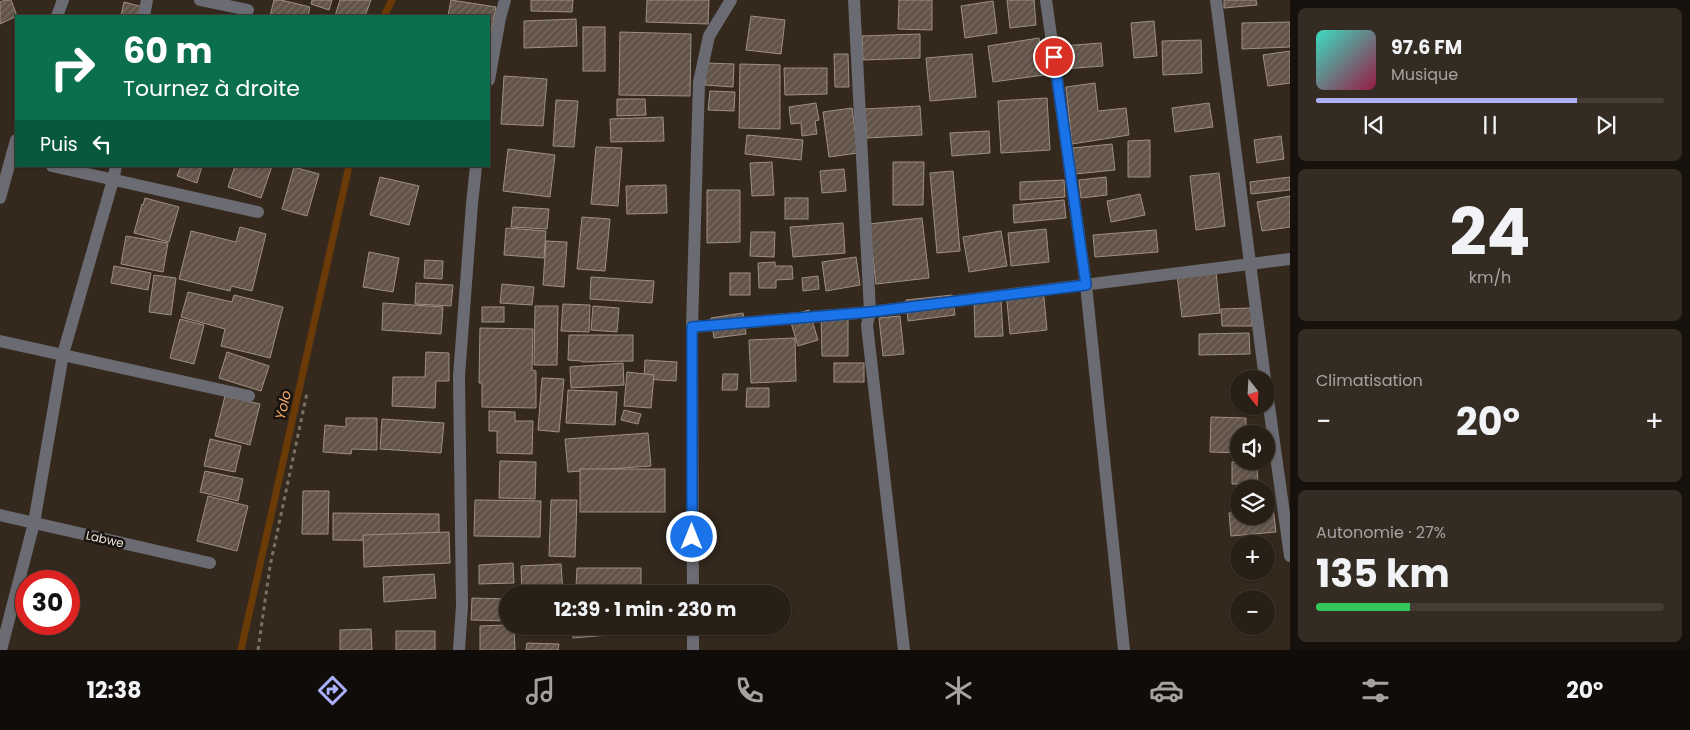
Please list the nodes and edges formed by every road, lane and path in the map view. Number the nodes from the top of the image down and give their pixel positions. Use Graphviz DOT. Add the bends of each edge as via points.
graph roads {
  1 [pos="62,0"];
  2 [pos="148,0"];
  3 [pos="200,0"];
  4 [pos="505,0"];
  5 [pos="731,0"];
  6 [pos="854,0"];
  7 [pos="1046,0"];
  8 [pos="1216,0"];
  9 [pos="248,10"];
  10 [pos="57,15"];
  11 [pos="144,15"];
  12 [pos="490,74"];
  13 [pos="15,143"];
  14 [pos="9,159"];
  15 [pos="56,167"];
  16 [pos="116,167"];
  17 [pos="476,167"];
  18 [pos="113,180"];
  19 [pos="0,198"];
  20 [pos="258,212"];
  21 [pos="1290,259"];
  22 [pos="1250,264"];
  23 [pos="1086,285"];
  24 [pos="870,312"];
  25 [pos="692,327"];
  26 [pos="0,341"];
  27 [pos="63,354"];
  28 [pos="1264,370"];
  29 [pos="307,393"];
  30 [pos="249,396"];
  31 [pos="1270,415"];
  32 [pos="0,516"];
  33 [pos="34,523"];
  34 [pos="1290,556"];
  35 [pos="210,562"];
  36 [pos="692,585"];
  37 [pos="693,635"];
  38 [pos="0,650"];
  39 [pos="258,650"];
  40 [pos="459,650"];
  41 [pos="693,650"];
  42 [pos="904,650"];
  43 [pos="1124,650"];
  1 -- 10 [label="street"];
  2 -- 11 [label="street"];
  3 -- 9 [label="street"];
  4 -- 12 [label="street"];
  5 -- 25 [label="street" via="709,36 698,82"];
  6 -- 24 [label="street"];
  7 -- 23 [label="street"];
  8 -- 22 [label="street"];
  13 -- 14 [label="street"];
  14 -- 19 [label="street"];
  15 -- 18 [label="street"];
  16 -- 18 [label="street"];
  17 -- 40 [label="street" via="458,376 462,606"];
  18 -- 20 [label="street"];
  18 -- 27 [label="street"];
  21 -- 22 [label="street"];
  22 -- 23 [label="street"];
  22 -- 28 [label="street"];
  23 -- 24 [label="street"];
  23 -- 43 [label="street"];
  24 -- 25 [label="street"];
  24 -- 42 [label="street" via="867,325"];
  25 -- 36 [label="street"];
  26 -- 27 [label="street"];
  27 -- 30 [label="street"];
  27 -- 33 [label="street"];
  29 -- 39 [label="path" via="270,566"];
  31 -- 34 [label="street"];
  32 -- 33 [label="street, Labwe"];
  33 -- 35 [label="street, Labwe"];
  33 -- 38 [label="street"];
  37 -- 41 [label="street"];
}
